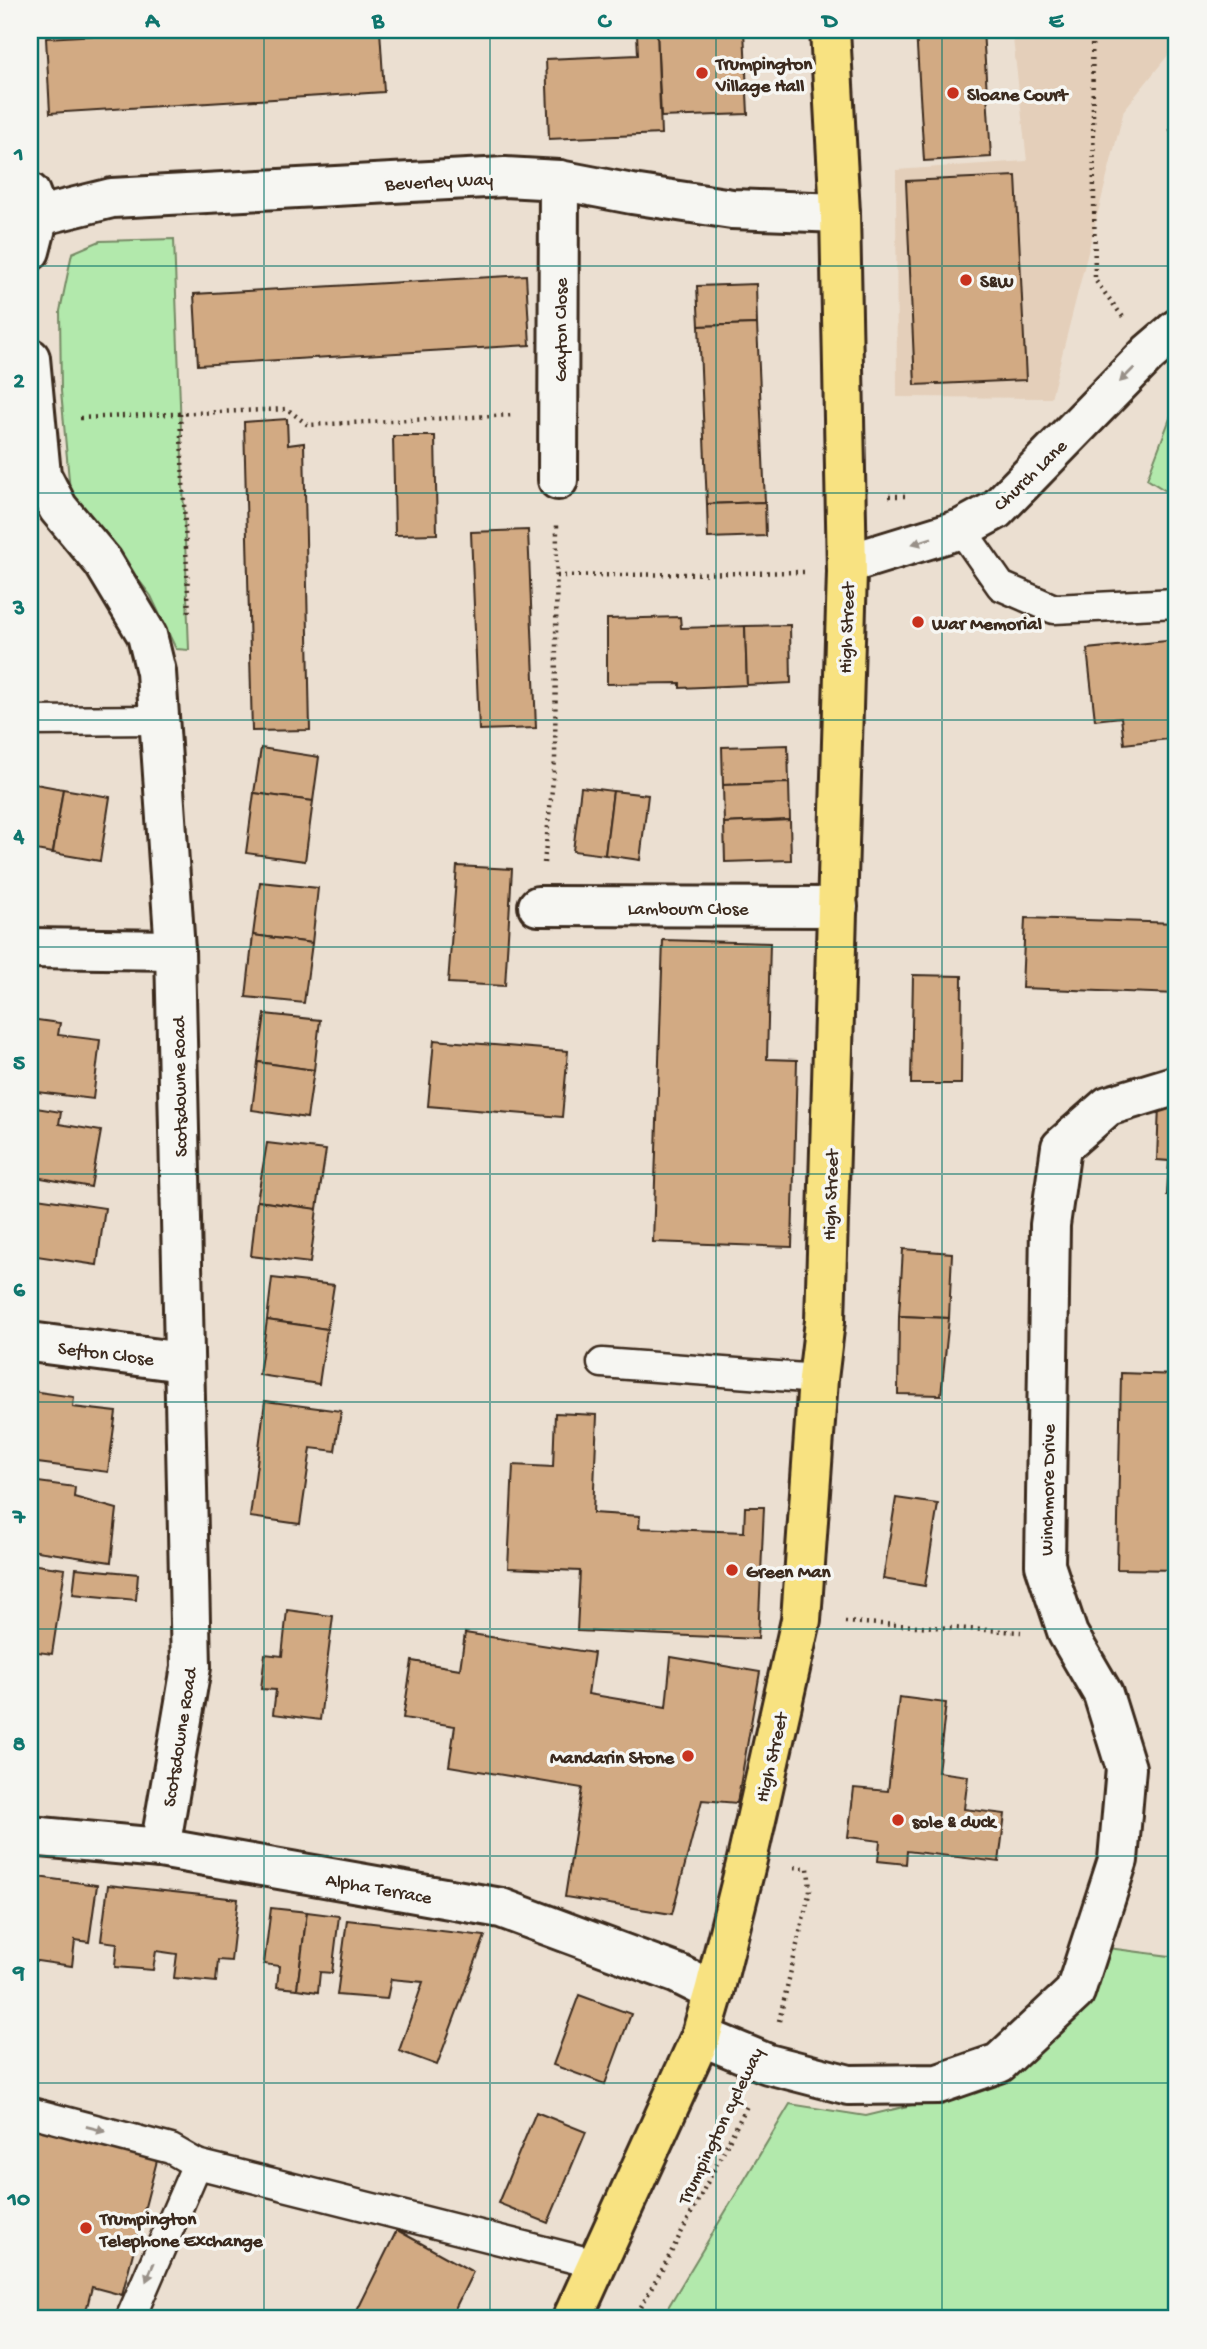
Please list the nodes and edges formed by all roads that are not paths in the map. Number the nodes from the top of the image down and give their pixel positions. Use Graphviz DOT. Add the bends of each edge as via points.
graph roads {
  1 [pos="830,30"];
  2 [pos="559,180"];
  3 [pos="840,214"];
  4 [pos="33,220"];
  5 [pos="1177,329"];
  6 [pos="30,358"];
  7 [pos="558,480"];
  8 [pos="961,529"];
  9 [pos="847,568"];
  10 [pos="1177,603"];
  11 [pos="159,720"];
  12 [pos="30,721"];
  13 [pos="538,906"];
  14 [pos="838,907"];
  15 [pos="30,948"];
  16 [pos="175,950"];
  17 [pos="1177,1085"];
  18 [pos="30,1342"];
  19 [pos="183,1362"];
  20 [pos="602,1363"];
  21 [pos="818,1379"];
  22 [pos="30,1836"];
  23 [pos="160,1848"];
  24 [pos="714,1992"];
  25 [pos="701,2036"];
  26 [pos="30,2112"];
  27 [pos="197,2164"];
  28 [pos="596,2264"];
  29 [pos="130,2319"];
  30 [pos="572,2319"];
  1 -- 3 [label="main road, High Street"];
  2 -- 3 [label="street, Beverley Way" via="732,209"];
  2 -- 4 [label="street, Beverley Way" via="505,177 112,198"];
  2 -- 7 [label="street, Gayton Close"];
  3 -- 9 [label="main road, High Street"];
  5 -- 8 [label="street, Church Lane, one-way" via="996,509"];
  6 -- 11 [label="street, Scotsdowne Road" via="41,475 58,508 103,562 147,635 156,672"];
  8 -- 9 [label="street, Church Lane, one-way"];
  8 -- 10 [label="lane" via="1001,586 1054,610"];
  9 -- 14 [label="main road, High Street"];
  11 -- 12 [label="lane"];
  11 -- 16 [label="street, Scotsdowne Road"];
  13 -- 14 [label="street, Lambourn Close"];
  14 -- 21 [label="main road, High Street" via="825,1321"];
  15 -- 16 [label="street"];
  16 -- 19 [label="street, Scotsdowne Road"];
  17 -- 25 [label="street, Winchmore Drive" via="1108,1106 1061,1147 1050,1225 1045,1565 1068,1634 1103,1694 1126,1768 1118,1860 1075,1992 999,2063 938,2084 849,2085 768,2064"];
  18 -- 19 [label="street, Sefton Close"];
  19 -- 23 [label="street, Scotsdowne Road" via="191,1667"];
  20 -- 21 [label="lane"];
  21 -- 24 [label="main road, High Street" via="801,1620"];
  22 -- 23 [label="street, Alpha Terrace"];
  23 -- 24 [label="street, Alpha Terrace" via="501,1908 678,1974"];
  24 -- 25 [label="main road, High Street"];
  25 -- 28 [label="main road, High Street"];
  26 -- 27 [label="lane, one-way" via="171,2149"];
  27 -- 28 [label="lane"];
  27 -- 29 [label="lane, one-way"];
  28 -- 30 [label="main road, High Street"];
}
